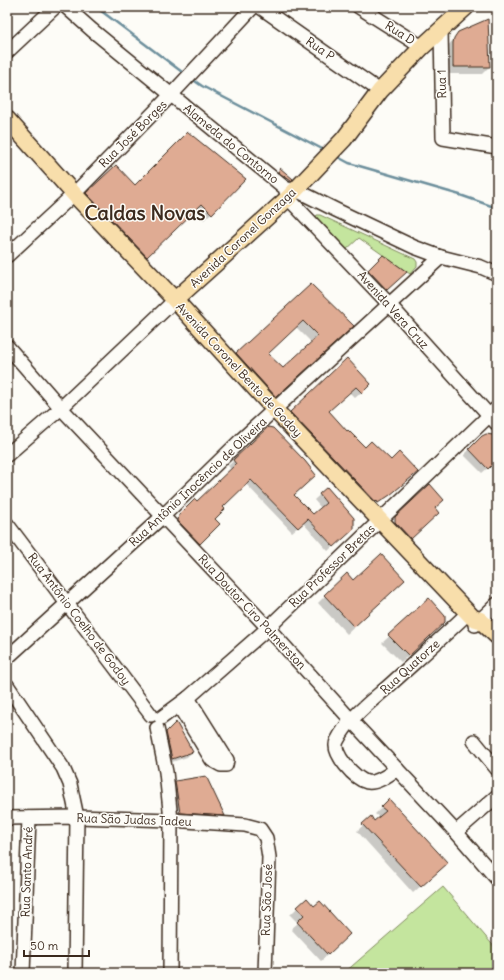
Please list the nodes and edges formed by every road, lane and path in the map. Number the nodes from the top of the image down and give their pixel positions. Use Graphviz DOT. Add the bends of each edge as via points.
graph roads {
  1 [pos="55,7"];
  2 [pos="66,7"];
  3 [pos="253,7"];
  4 [pos="260,7"];
  5 [pos="358,7"];
  6 [pos="466,7"];
  7 [pos="441,29"];
  8 [pos="422,47"];
  9 [pos="7,52"];
  10 [pos="380,91"];
  11 [pos="171,95"];
  12 [pos="7,119"];
  13 [pos="497,147"];
  14 [pos="290,192"];
  15 [pos="74,194"];
  16 [pos="7,256"];
  17 [pos="442,257"];
  18 [pos="497,274"];
  19 [pos="175,300"];
  20 [pos="389,304"];
  21 [pos="7,346"];
  22 [pos="61,408"];
  23 [pos="275,410"];
  24 [pos="494,416"];
  25 [pos="7,455"];
  26 [pos="163,516"];
  27 [pos="380,521"];
  28 [pos="7,524"];
  29 [pos="66,603"];
  30 [pos="497,604"];
  31 [pos="474,619"];
  32 [pos="268,628"];
  33 [pos="497,636"];
  34 [pos="497,649"];
  35 [pos="7,658"];
  36 [pos="7,685"];
  37 [pos="156,720"];
  38 [pos="351,720"];
  39 [pos="474,742"];
  40 [pos="397,769"];
  41 [pos="497,769"];
  42 [pos="497,796"];
  43 [pos="7,818"];
  44 [pos="29,818"];
  45 [pos="77,818"];
  46 [pos="171,820"];
  47 [pos="260,829"];
  48 [pos="456,832"];
  49 [pos="497,879"];
  50 [pos="23,973"];
  51 [pos="75,973"];
  52 [pos="170,973"];
  53 [pos="265,973"];
  1 -- 9 [label="street"];
  2 -- 11 [label="street, Alameda do Contorno"];
  3 -- 11 [label="street, Rua José Borges"];
  4 -- 10 [label="street, Rua P"];
  5 -- 8 [label="street, Rua D"];
  6 -- 7 [label="main road, Avenida Coronel Gonzaga"];
  7 -- 8 [label="main road, Avenida Coronel Gonzaga"];
  7 -- 13 [label="street, Rua 1" via="443,138"];
  8 -- 10 [label="main road, Avenida Coronel Gonzaga"];
  10 -- 14 [label="main road, Avenida Coronel Gonzaga" via="344,139"];
  11 -- 14 [label="street, Alameda do Contorno"];
  11 -- 15 [label="street, Rua José Borges"];
  12 -- 15 [label="main road, Avenida Coronel Bento de Godoy"];
  14 -- 17 [label="street, Alameda do Contorno"];
  14 -- 19 [label="main road, Avenida Coronel Gonzaga"];
  14 -- 20 [label="street, Avenida Vera Cruz"];
  15 -- 16 [label="street, Rua José Borges"];
  15 -- 19 [label="main road, Avenida Coronel Bento de Godoy"];
  17 -- 18 [label="street, Alameda do Contorno"];
  17 -- 20 [label="street, Rua Antônio Inocêncio de Oliveira"];
  19 -- 22 [label="street, Avenida Coronel Gonzaga"];
  19 -- 23 [label="main road, Avenida Coronel Bento de Godoy"];
  20 -- 23 [label="street, Rua Antônio Inocêncio de Oliveira"];
  20 -- 24 [label="street, Avenida Vera Cruz"];
  21 -- 22 [label="street, Rua Doutor Ciro Palmerston"];
  22 -- 25 [label="street, Avenida Coronel Gonzaga"];
  22 -- 26 [label="street, Rua Doutor Ciro Palmerston"];
  23 -- 26 [label="street, Rua Antônio Inocêncio de Oliveira"];
  23 -- 27 [label="main road, Avenida Coronel Bento de Godoy"];
  24 -- 27 [label="street, Rua Professor Bretas"];
  26 -- 29 [label="street, Rua Antônio Inocêncio de Oliveira"];
  26 -- 32 [label="street, Rua Doutor Ciro Palmerston"];
  27 -- 31 [label="main road, Avenida Coronel Bento de Godoy"];
  27 -- 32 [label="street, Rua Professor Bretas"];
  28 -- 29 [label="street, Rua Antônio Coelho de Godoy"];
  29 -- 35 [label="street, Rua Antônio Inocêncio de Oliveira"];
  29 -- 37 [label="street, Rua Antônio Coelho de Godoy"];
  30 -- 31 [label="street, Rua Quatorze"];
  31 -- 33 [label="main road, Avenida Coronel Bento de Godoy"];
  31 -- 34 [label="main road, Avenida Coronel Bento de Godoy" via="481,633"];
  31 -- 38 [label="street, Rua Quatorze" via="435,644"];
  32 -- 37 [label="street, Rua Professor Bretas" via="184,702"];
  32 -- 38 [label="street, Rua Doutor Ciro Palmerston"];
  36 -- 45 [label="street" via="63,768 70,784"];
  37 -- 46 [label="street, Rua Antônio Coelho de Godoy" via="166,772"];
  38 -- 40 [label="street, Rua Doutor Ciro Palmerston"];
  38 -- 40 [label="street, Rua Quatorze" via="336,742 337,755 355,776 367,782 376,781"];
  39 -- 41 [label="street"];
  40 -- 48 [label="street, Rua Doutor Ciro Palmerston"];
  42 -- 48 [label="street"];
  43 -- 44 [label="street, Rua São Judas Tadeu"];
  44 -- 45 [label="street, Rua São Judas Tadeu"];
  44 -- 50 [label="street, Rua Santo André"];
  45 -- 46 [label="street, Rua São Judas Tadeu"];
  45 -- 51 [label="street"];
  46 -- 47 [label="street, Rua São Judas Tadeu" via="245,825"];
  46 -- 52 [label="street, Rua Antônio Coelho de Godoy"];
  47 -- 53 [label="street, Rua São José" via="266,838 269,857"];
  48 -- 49 [label="street, Rua Doutor Ciro Palmerston"];
}
